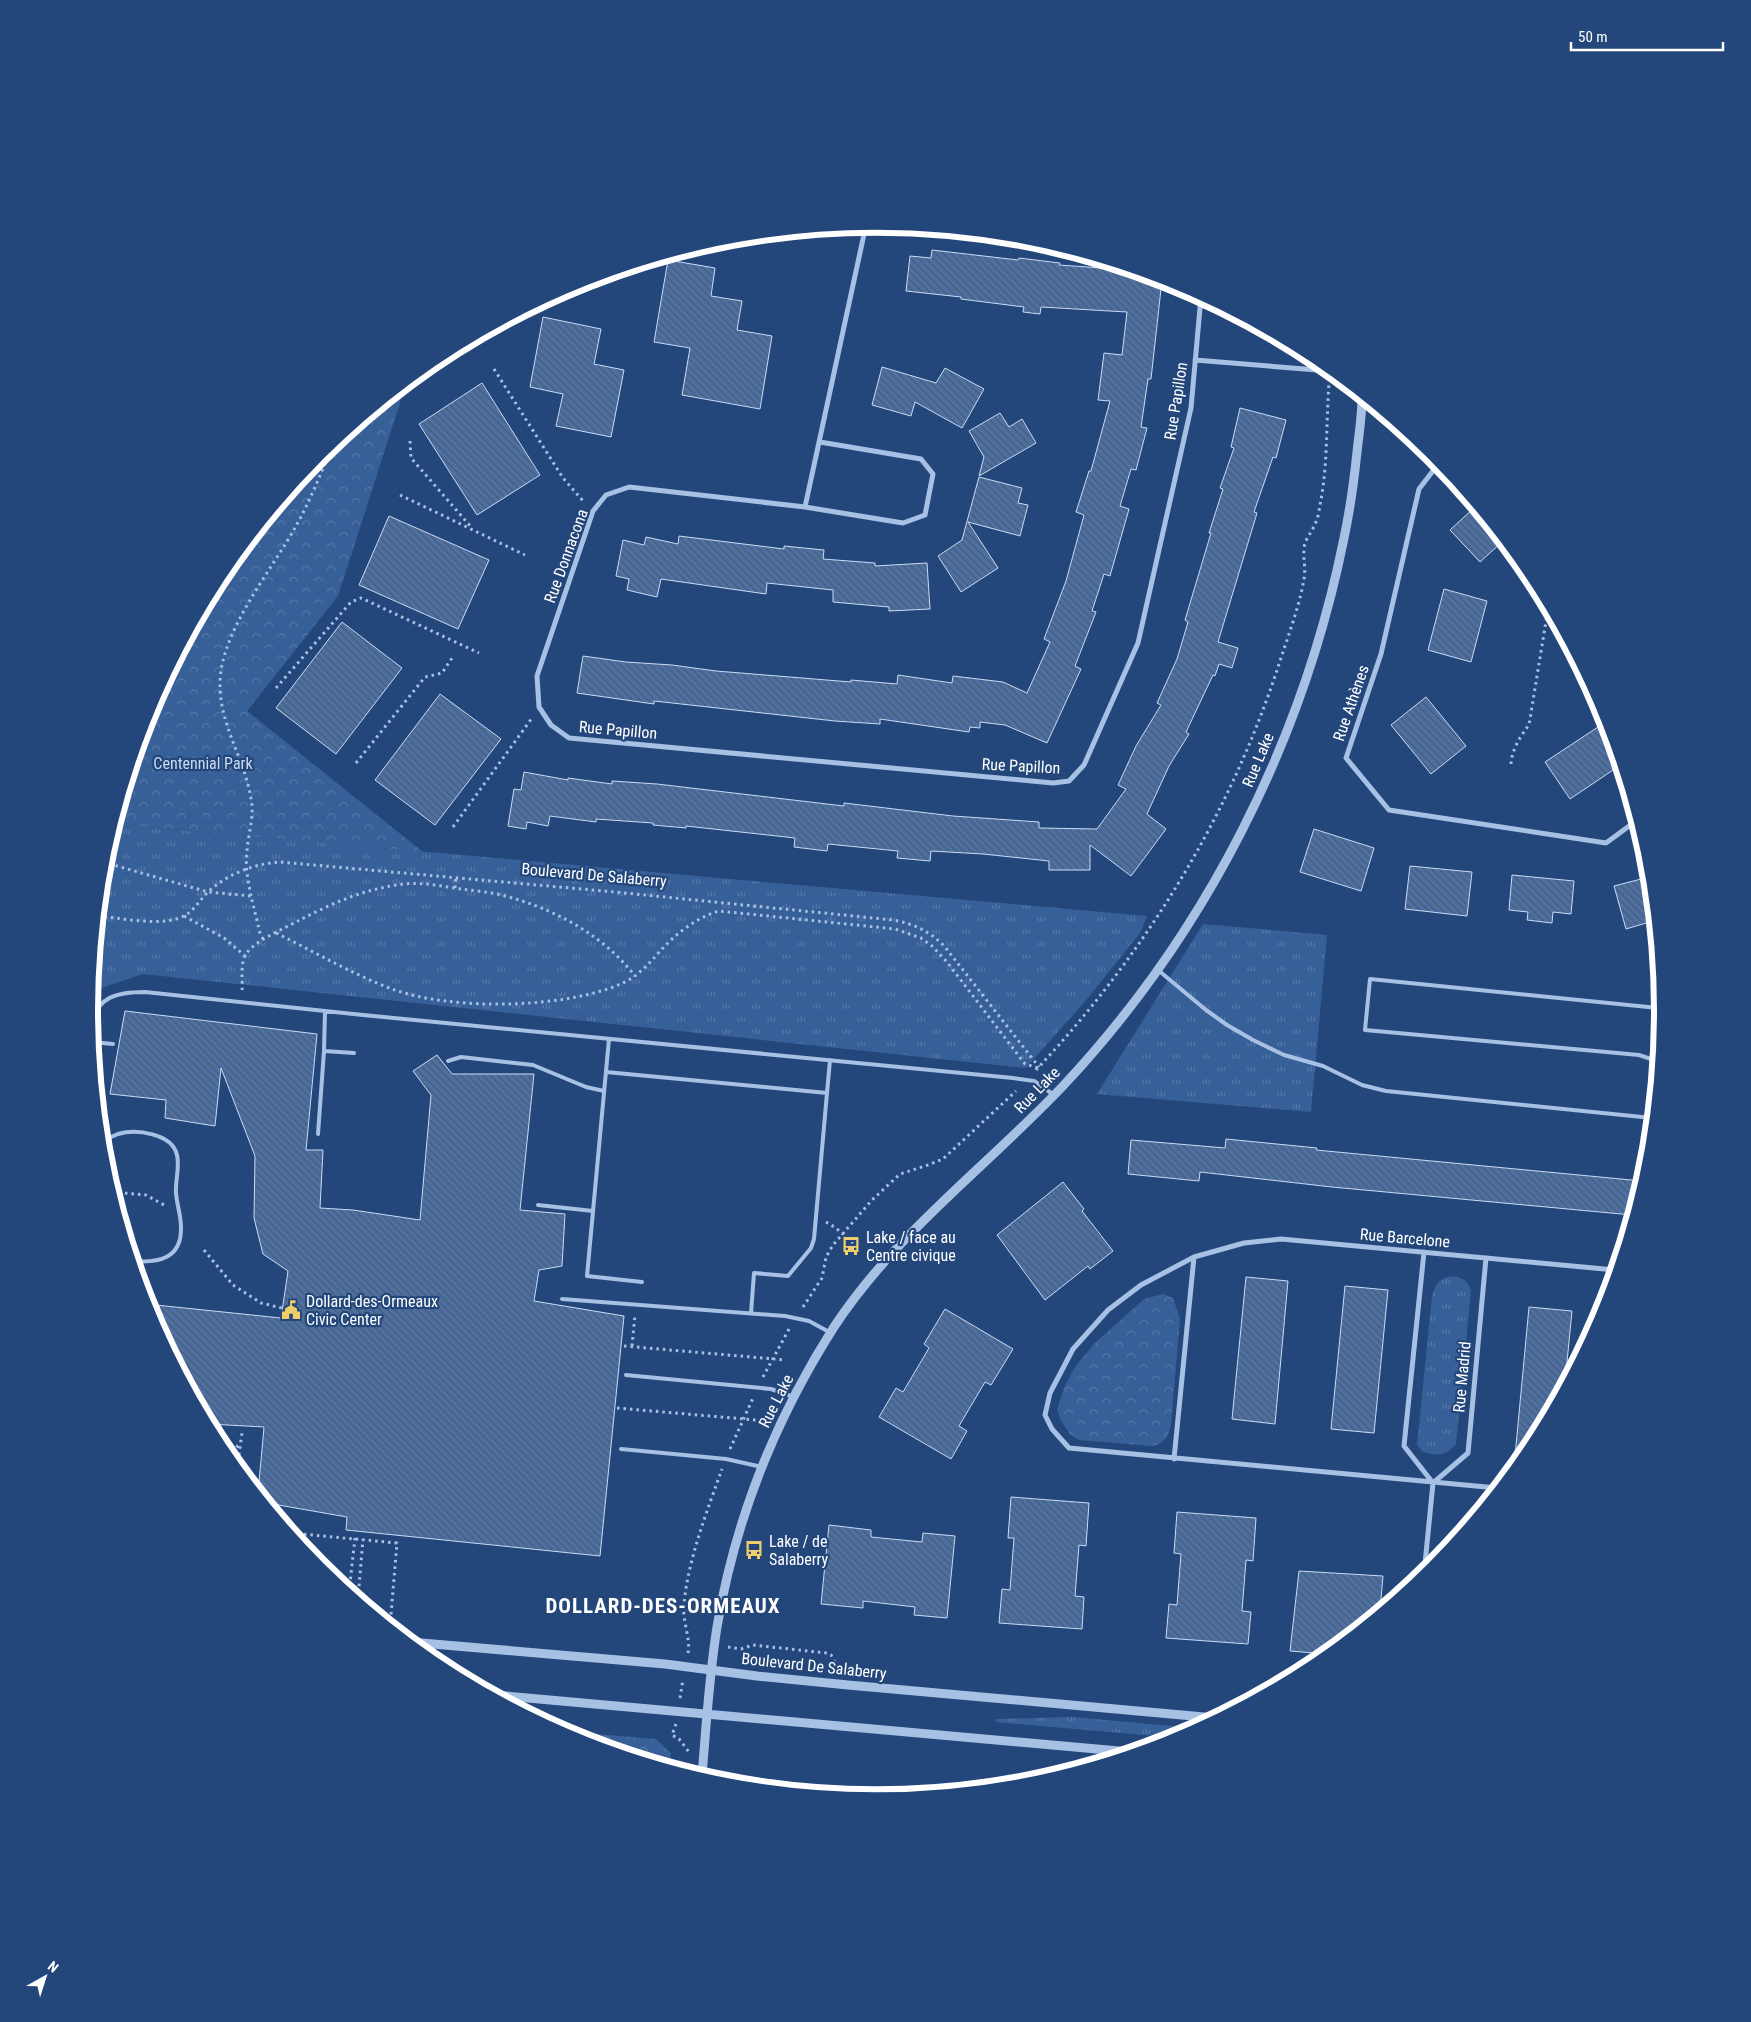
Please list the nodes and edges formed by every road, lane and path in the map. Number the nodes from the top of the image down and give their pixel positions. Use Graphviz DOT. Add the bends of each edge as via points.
graph roads {
  1 [pos="864,233"];
  2 [pos="1200,304"];
  3 [pos="1196,360"];
  4 [pos="494,369"];
  5 [pos="1316,370"];
  6 [pos="1328,398"];
  7 [pos="1361,404"];
  8 [pos="410,441"];
  9 [pos="820,442"];
  10 [pos="326,460"];
  11 [pos="1433,469"];
  12 [pos="400,495"];
  13 [pos="805,507"];
  14 [pos="593,512"];
  15 [pos="474,530"];
  16 [pos="525,554"];
  17 [pos="1547,618"];
  18 [pos="479,654"];
  19 [pos="452,658"];
  20 [pos="276,688"];
  21 [pos="540,707"];
  22 [pos="356,763"];
  23 [pos="1511,764"];
  24 [pos="1631,825"];
  25 [pos="453,827"];
  26 [pos="111,864"];
  27 [pos="246,869"];
  28 [pos="456,877"];
  29 [pos="455,888"];
  30 [pos="208,892"];
  31 [pos="251,896"];
  32 [pos="826,914"];
  33 [pos="103,916"];
  34 [pos="184,916"];
  35 [pos="824,922"];
  36 [pos="276,933"];
  37 [pos="264,941"];
  38 [pos="244,956"];
  39 [pos="1158,970"];
  40 [pos="635,976"];
  41 [pos="242,993"];
  42 [pos="1654,1008"];
  43 [pos="98,1009"];
  44 [pos="325,1011"];
  45 [pos="608,1039"];
  46 [pos="99,1043"];
  47 [pos="113,1044"];
  48 [pos="324,1051"];
  49 [pos="354,1053"];
  50 [pos="1652,1059"];
  51 [pos="830,1060"];
  52 [pos="448,1061"];
  53 [pos="1039,1068"];
  54 [pos="606,1072"];
  55 [pos="604,1091"];
  56 [pos="1015,1092"];
  57 [pos="827,1093"];
  58 [pos="1054,1095"];
  59 [pos="1646,1117"];
  60 [pos="318,1134"];
  61 [pos="108,1137"];
  62 [pos="119,1193"];
  63 [pos="164,1205"];
  64 [pos="538,1205"];
  65 [pos="593,1210"];
  66 [pos="826,1222"];
  67 [pos="842,1234"];
  68 [pos="853,1243"];
  69 [pos="204,1250"];
  70 [pos="1424,1252"];
  71 [pos="1194,1258"];
  72 [pos="1486,1258"];
  73 [pos="139,1261"];
  74 [pos="1609,1269"];
  75 [pos="642,1282"];
  76 [pos="562,1299"];
  77 [pos="804,1306"];
  78 [pos="282,1308"];
  79 [pos="751,1313"];
  80 [pos="635,1315"];
  81 [pos="788,1330"];
  82 [pos="831,1333"];
  83 [pos="624,1346"];
  84 [pos="632,1346"];
  85 [pos="772,1359"];
  86 [pos="786,1360"];
  87 [pos="767,1370"];
  88 [pos="626,1375"];
  89 [pos="794,1397"];
  90 [pos="748,1407"];
  91 [pos="618,1408"];
  92 [pos="743,1419"];
  93 [pos="756,1420"];
  94 [pos="242,1433"];
  95 [pos="241,1441"];
  96 [pos="621,1449"];
  97 [pos="730,1450"];
  98 [pos="234,1451"];
  99 [pos="239,1457"];
  100 [pos="1174,1459"];
  101 [pos="762,1467"];
  102 [pos="722,1469"];
  103 [pos="1433,1482"];
  104 [pos="1491,1487"];
  105 [pos="300,1534"];
  106 [pos="355,1538"];
  107 [pos="363,1539"];
  108 [pos="1425,1562"];
  109 [pos="350,1584"];
  110 [pos="359,1592"];
  111 [pos="390,1619"];
  112 [pos="423,1643"];
  113 [pos="746,1647"];
  114 [pos="832,1659"];
  115 [pos="685,1667"];
  116 [pos="711,1670"];
  117 [pos="507,1696"];
  118 [pos="678,1711"];
  119 [pos="707,1714"];
  120 [pos="1202,1717"];
  121 [pos="672,1735"];
  122 [pos="1116,1751"];
  123 [pos="703,1769"];
  1 -- 9 [label="street"];
  2 -- 3 [label="street, Rue Papillon"];
  3 -- 5 [label="street"];
  3 -- 21 [label="street, Rue Papillon" via="1191,408 1138,643 1084,765 1070,781 1053,783 569,738 551,725"];
  4 -- 14 [label="path" via="563,478"];
  6 -- 53 [label="path, Rue Lake" via="1320,505 1316,524 1304,548 1304,581 1271,689 1244,757 1206,834 1149,930 1096,1003"];
  7 -- 39 [label="street, Rue Lake" via="1342,550 1329,606 1301,694 1249,817 1207,894"];
  8 -- 15 [label="path" via="410,458"];
  9 -- 13 [label="street"];
  9 -- 13 [label="street, Rue Donnacona" via="921,459 933,474 925,515 903,523"];
  10 -- 27 [label="path" via="297,524 244,611 223,660 219,684 221,702 252,806"];
  11 -- 24 [label="street, Rue Athènes" via="1419,489 1381,654 1346,758 1389,810 1606,843"];
  12 -- 15 [label="path"];
  13 -- 14 [label="street, Rue Donnacona" via="629,487 606,495"];
  14 -- 21 [label="street, Rue Donnacona" via="537,676"];
  15 -- 16 [label="path"];
  17 -- 23 [label="path" via="1529,725 1512,752"];
  18 -- 20 [label="path" via="361,598 351,602"];
  19 -- 22 [label="path" via="442,673 425,677"];
  21 -- 25 [label="path"];
  26 -- 30 [label="path"];
  27 -- 28 [label="path, Boulevard De Salaberry" via="288,862"];
  27 -- 30 [label="path, Boulevard De Salaberry" via="231,875"];
  27 -- 31 [label="path"];
  28 -- 29 [label="path"];
  28 -- 32 [label="path, Boulevard De Salaberry"];
  29 -- 36 [label="path" via="420,883 397,884 333,904"];
  29 -- 40 [label="path" via="503,895 557,914 608,948"];
  30 -- 31 [label="path"];
  30 -- 34 [label="path, Boulevard De Salaberry"];
  31 -- 37 [label="path"];
  32 -- 35 [label="path"];
  32 -- 53 [label="path, Boulevard De Salaberry" via="904,922 920,927 936,938"];
  33 -- 34 [label="path" via="157,921"];
  34 -- 38 [label="path" via="224,938"];
  35 -- 40 [label="path" via="719,911 704,916 665,946"];
  35 -- 53 [label="path" via="895,929 921,938 947,962 1024,1064"];
  36 -- 37 [label="path"];
  36 -- 40 [label="path" via="352,972 416,996 530,1004 598,992"];
  37 -- 38 [label="path"];
  38 -- 41 [label="path"];
  39 -- 58 [label="street, Rue Lake" via="1114,1027"];
  39 -- 59 [label="lane" via="1206,1010 1247,1036 1284,1055 1323,1066 1362,1085 1386,1091"];
  42 -- 50 [label="lane" via="1370,979 1365,1030 1639,1055"];
  43 -- 44 [label="lane" via="110,997 131,992"];
  44 -- 45 [label="lane"];
  44 -- 48 [label="lane"];
  45 -- 51 [label="lane"];
  45 -- 54 [label="lane"];
  46 -- 47 [label="lane"];
  48 -- 49 [label="lane"];
  48 -- 60 [label="lane"];
  51 -- 57 [label="lane"];
  51 -- 58 [label="lane" via="1028,1080"];
  52 -- 55 [label="lane" via="461,1057 533,1065"];
  54 -- 55 [label="lane"];
  54 -- 57 [label="lane"];
  55 -- 65 [label="lane"];
  56 -- 67 [label="path, Rue Lake" via="943,1159 896,1177"];
  57 -- 79 [label="lane" via="811,1248 788,1276 754,1273"];
  58 -- 82 [label="street, Rue Lake" via="907,1237 857,1294"];
  61 -- 73 [label="lane" via="124,1133 155,1135 173,1146 177,1156 179,1242 165,1258"];
  62 -- 63 [label="path" via="146,1195"];
  64 -- 65 [label="lane"];
  65 -- 75 [label="lane" via="587,1276"];
  66 -- 67 [label="path"];
  67 -- 68 [label="path"];
  67 -- 77 [label="path, Rue Lake" via="829,1252 822,1278"];
  69 -- 78 [label="path" via="240,1289 261,1303"];
  70 -- 71 [label="street, Rue Barcelone" via="1281,1239 1244,1243"];
  70 -- 72 [label="street, Rue Barcelone"];
  70 -- 103 [label="street" via="1404,1446"];
  71 -- 100 [label="street"];
  71 -- 100 [label="street, Rue Barcelone" via="1141,1285 1108,1310 1073,1349 1050,1392 1044,1415 1069,1448"];
  72 -- 74 [label="street, Rue Barcelone"];
  72 -- 103 [label="street, Rue Madrid" via="1468,1453"];
  76 -- 79 [label="lane"];
  79 -- 82 [label="lane" via="809,1321"];
  80 -- 84 [label="path"];
  81 -- 85 [label="path, Rue Lake"];
  82 -- 89 [label="street, Rue Lake"];
  83 -- 84 [label="path"];
  84 -- 85 [label="path"];
  85 -- 86 [label="path"];
  85 -- 87 [label="path, Rue Lake"];
  88 -- 89 [label="lane" via="771,1389"];
  89 -- 101 [label="street, Rue Lake"];
  90 -- 92 [label="path, Rue Lake"];
  91 -- 92 [label="path"];
  92 -- 93 [label="path"];
  92 -- 97 [label="path, Rue Lake"];
  94 -- 95 [label="path"];
  95 -- 98 [label="path"];
  95 -- 99 [label="path"];
  96 -- 101 [label="lane" via="734,1460"];
  100 -- 103 [label="street, Rue Barcelone"];
  101 -- 116 [label="street, Rue Lake" via="730,1568"];
  102 -- 115 [label="path" via="696,1548 685,1597 684,1625 690,1644"];
  103 -- 104 [label="street, Rue Barcelone"];
  103 -- 108 [label="street"];
  105 -- 106 [label="path"];
  106 -- 107 [label="path"];
  106 -- 109 [label="path"];
  107 -- 110 [label="path"];
  107 -- 111 [label="path" via="398,1542"];
  112 -- 115 [label="street, Boulevard De Salaberry"];
  113 -- 114 [label="path, Boulevard De Salaberry" via="826,1653"];
  115 -- 116 [label="street, Boulevard De Salaberry"];
  115 -- 118 [label="path"];
  116 -- 119 [label="street, Rue Lake"];
  116 -- 120 [label="street, Boulevard De Salaberry"];
  117 -- 118 [label="street"];
  118 -- 119 [label="street"];
  118 -- 121 [label="path"];
  119 -- 122 [label="street"];
  119 -- 123 [label="street, Rue Lake"];
}
